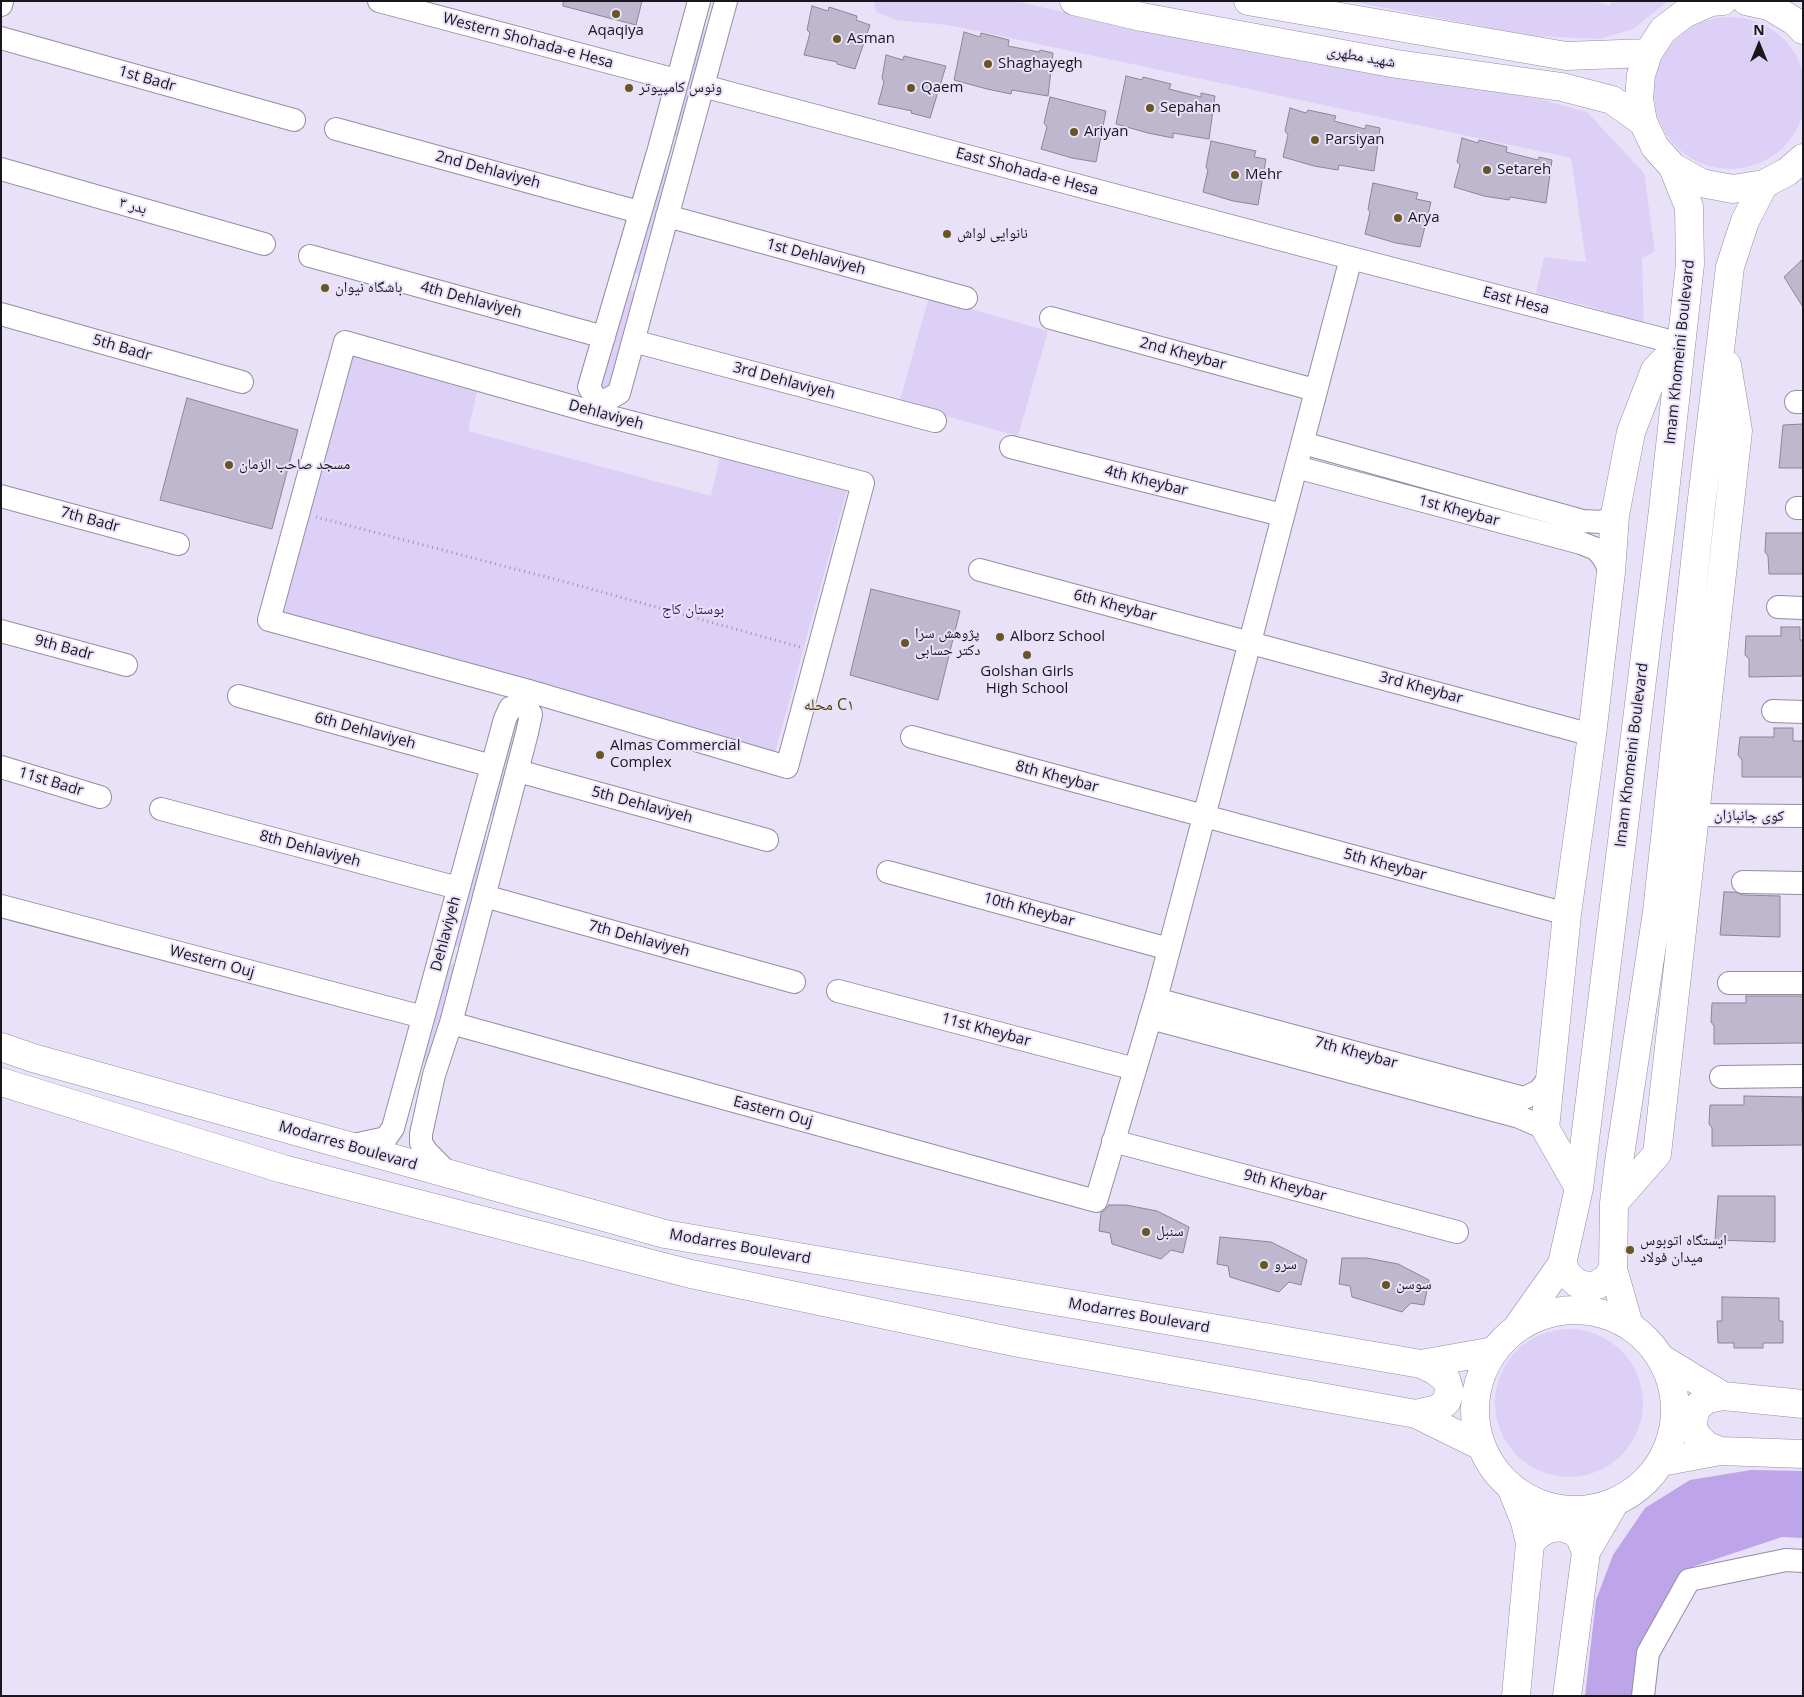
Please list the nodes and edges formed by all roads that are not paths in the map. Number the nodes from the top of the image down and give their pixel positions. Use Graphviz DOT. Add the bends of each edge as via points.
graph roads {
  1 [pos="2,1"];
  2 [pos="379,1"];
  3 [pos="726,1"];
  4 [pos="1074,1"];
  5 [pos="1248,1"];
  6 [pos="1723,1"];
  7 [pos="1746,1"];
  8 [pos="1,5"];
  9 [pos="1690,7"];
  10 [pos="697,9"];
  11 [pos="1794,18"];
  12 [pos="719,25"];
  13 [pos="1,38"];
  14 [pos="1648,53"];
  15 [pos="1566,56"];
  16 [pos="676,80"];
  17 [pos="703,86"];
  18 [pos="1562,87"];
  19 [pos="294,120"];
  20 [pos="1643,122"];
  21 [pos="336,129"];
  22 [pos="659,149"];
  23 [pos="683,156"];
  24 [pos="1803,158"];
  25 [pos="1673,167"];
  26 [pos="1,169"];
  27 [pos="1764,184"];
  28 [pos="639,212"];
  29 [pos="667,216"];
  30 [pos="264,244"];
  31 [pos="310,256"];
  32 [pos="1350,258"];
  33 [pos="621,276"];
  34 [pos="648,284"];
  35 [pos="966,298"];
  36 [pos="1,314"];
  37 [pos="1050,318"];
  38 [pos="1721,336"];
  39 [pos="604,337"];
  40 [pos="633,341"];
  41 [pos="1681,344"];
  42 [pos="242,382"];
  43 [pos="1315,390"];
  44 [pos="598,408"];
  45 [pos="935,422"];
  46 [pos="1303,444"];
  47 [pos="1011,447"];
  48 [pos="1296,467"];
  49 [pos="1448,484"];
  50 [pos="1,496"];
  51 [pos="1442,506"];
  52 [pos="1282,515"];
  53 [pos="1606,518"];
  54 [pos="178,544"];
  55 [pos="1590,546"];
  56 [pos="980,570"];
  57 [pos="1611,572"];
  58 [pos="1778,607"];
  59 [pos="1803,608"];
  60 [pos="1,631"];
  61 [pos="1251,642"];
  62 [pos="126,665"];
  63 [pos="239,696"];
  64 [pos="527,698"];
  65 [pos="1773,712"];
  66 [pos="1803,712"];
  67 [pos="1592,735"];
  68 [pos="912,737"];
  69 [pos="492,766"];
  70 [pos="1,767"];
  71 [pos="518,771"];
  72 [pos="100,796"];
  73 [pos="161,809"];
  74 [pos="1695,814"];
  75 [pos="1203,816"];
  76 [pos="1803,816"];
  77 [pos="477,822"];
  78 [pos="502,832"];
  79 [pos="767,840"];
  80 [pos="888,872"];
  81 [pos="1743,882"];
  82 [pos="1803,883"];
  83 [pos="458,888"];
  84 [pos="484,896"];
  85 [pos="1,906"];
  86 [pos="1567,914"];
  87 [pos="1169,949"];
  88 [pos="442,950"];
  89 [pos="467,960"];
  90 [pos="794,982"];
  91 [pos="1729,984"];
  92 [pos="1803,984"];
  93 [pos="838,991"];
  94 [pos="1153,1008"];
  95 [pos="423,1017"];
  96 [pos="451,1023"];
  97 [pos="1,1047"];
  98 [pos="410,1064"];
  99 [pos="1135,1069"];
  100 [pos="434,1075"];
  101 [pos="1721,1076"];
  102 [pos="1803,1076"];
  103 [pos="1550,1077"];
  104 [pos="1,1082"];
  105 [pos="1521,1107"];
  106 [pos="1544,1128"];
  107 [pos="1113,1141"];
  108 [pos="349,1146"];
  109 [pos="449,1174"];
  110 [pos="1579,1188"];
  111 [pos="1614,1203"];
  112 [pos="1457,1232"];
  113 [pos="1562,1264"];
  114 [pos="1613,1269"];
  115 [pos="1629,1326"];
  116 [pos="1516,1329"];
  117 [pos="1494,1351"];
  118 [pos="1662,1359"];
  119 [pos="1421,1364"];
  120 [pos="1723,1396"];
  121 [pos="1803,1404"];
  122 [pos="1416,1414"];
  123 [pos="1481,1446"];
  124 [pos="1720,1451"];
  125 [pos="1803,1454"];
  126 [pos="1661,1462"];
  127 [pos="1511,1487"];
  128 [pos="1615,1502"];
  129 [pos="1530,1543"];
  130 [pos="1586,1552"];
  131 [pos="1803,1561"];
  132 [pos="1516,1696"];
  133 [pos="1567,1696"];
  134 [pos="1643,1696"];
  1 -- 8 [label="street"];
  2 -- 16 [label="street, Western Shohada-e Hesa"];
  3 -- 12 [label="street, Dehlaviyeh"];
  4 -- 18 [label="main road, شهید مطهری" via="1142,17 1397,64"];
  5 -- 15 [label="main road"];
  6 -- 9 [label="main road"];
  7 -- 11 [label="main road" via="1769,6"];
  9 -- 14 [label="main road" via="1663,30"];
  10 -- 12 [label="street"];
  10 -- 16 [label="street, Dehlaviyeh"];
  12 -- 17 [label="street, Dehlaviyeh"];
  13 -- 19 [label="street, 1st Badr"];
  14 -- 15 [label="main road"];
  14 -- 20 [label="main road" via="1640,83"];
  15 -- 18 [label="main road" via="1572,68 1569,81"];
  16 -- 22 [label="street, Dehlaviyeh"];
  17 -- 23 [label="street, Dehlaviyeh"];
  17 -- 32 [label="street, East Shohada-e Hesa"];
  18 -- 20 [label="main road, شهید مطهری" via="1612,100"];
  20 -- 25 [label="main road" via="1655,147"];
  21 -- 28 [label="street, 2nd Dehlaviyeh"];
  22 -- 23 [label="street"];
  22 -- 28 [label="street, Dehlaviyeh"];
  23 -- 29 [label="street, Dehlaviyeh"];
  24 -- 27 [label="main road" via="1787,172"];
  25 -- 27 [label="main road" via="1701,183 1732,189"];
  25 -- 41 [label="main road, Imam Khomeini Boulevard" via="1690,207 1690,264"];
  26 -- 30 [label="street, بدر ۳"];
  27 -- 38 [label="main road" via="1745,221 1730,267"];
  28 -- 33 [label="street, Dehlaviyeh"];
  29 -- 34 [label="street, Dehlaviyeh"];
  29 -- 35 [label="street, 1st Dehlaviyeh"];
  31 -- 39 [label="street, 4th Dehlaviyeh"];
  32 -- 41 [label="street, East Hesa"];
  32 -- 43 [label="street"];
  33 -- 34 [label="street"];
  33 -- 39 [label="street, Dehlaviyeh"];
  34 -- 40 [label="street, Dehlaviyeh"];
  36 -- 42 [label="street, 5th Badr"];
  37 -- 43 [label="street, 2nd Kheybar"];
  38 -- 74 [label="main road" via="1738,432"];
  38 -- 111 [label="main road" via="1657,912"];
  39 -- 44 [label="street, Dehlaviyeh" via="589,387"];
  40 -- 44 [label="street, Dehlaviyeh" via="619,393"];
  40 -- 45 [label="street, 3rd Dehlaviyeh"];
  41 -- 53 [label="main road" via="1655,370 1631,432"];
  41 -- 110 [label="main road, Imam Khomeini Boulevard"];
  43 -- 46 [label="street"];
  44 -- 64 [label="street, Dehlaviyeh" via="345,342 269,620"];
  44 -- 64 [label="street, Dehlaviyeh" via="863,483 787,767"];
  46 -- 48 [label="street"];
  46 -- 49 [label="street, 1st Kheybar"];
  47 -- 52 [label="street, 4th Kheybar"];
  48 -- 51 [label="street, 1st Kheybar"];
  48 -- 52 [label="street"];
  49 -- 51 [label="street"];
  49 -- 53 [label="street, 1st Kheybar" via="1583,521"];
  50 -- 54 [label="street, 7th Badr"];
  51 -- 55 [label="street, 1st Kheybar"];
  52 -- 61 [label="street"];
  53 -- 55 [label="street" via="1600,537"];
  53 -- 57 [label="main road"];
  55 -- 57 [label="street" via="1603,557"];
  56 -- 61 [label="street, 6th Kheybar"];
  57 -- 67 [label="main road"];
  58 -- 59 [label="street"];
  60 -- 62 [label="street, 9th Badr"];
  61 -- 67 [label="street, 3rd Kheybar"];
  61 -- 75 [label="street"];
  63 -- 69 [label="street, 6th Dehlaviyeh"];
  64 -- 69 [label="street, Dehlaviyeh" via="510,708"];
  64 -- 71 [label="street, Dehlaviyeh" via="531,714"];
  65 -- 66 [label="street"];
  67 -- 86 [label="main road"];
  68 -- 75 [label="street, 8th Kheybar"];
  69 -- 77 [label="street, Dehlaviyeh"];
  70 -- 72 [label="street, 11st Badr"];
  71 -- 78 [label="street, Dehlaviyeh"];
  71 -- 79 [label="street, 5th Dehlaviyeh"];
  73 -- 83 [label="street, 8th Dehlaviyeh"];
  74 -- 76 [label="street, کوی جانبازان"];
  74 -- 111 [label="main road" via="1657,1154"];
  75 -- 86 [label="street, 5th Kheybar"];
  75 -- 87 [label="street"];
  77 -- 78 [label="street"];
  77 -- 83 [label="street, Dehlaviyeh"];
  78 -- 84 [label="street, Dehlaviyeh"];
  80 -- 87 [label="street, 10th Kheybar"];
  81 -- 82 [label="street"];
  83 -- 88 [label="street, Dehlaviyeh"];
  84 -- 89 [label="street, Dehlaviyeh"];
  84 -- 90 [label="street, 7th Dehlaviyeh"];
  85 -- 95 [label="street, Western Ouj"];
  86 -- 103 [label="main road"];
  87 -- 94 [label="street"];
  88 -- 89 [label="street"];
  88 -- 95 [label="street, Dehlaviyeh"];
  89 -- 96 [label="street, Dehlaviyeh"];
  91 -- 92 [label="street"];
  93 -- 99 [label="street, 11st Kheybar"];
  94 -- 99 [label="street"];
  94 -- 105 [label="street, 7th Kheybar"];
  95 -- 98 [label="street, Dehlaviyeh"];
  96 -- 100 [label="street, Dehlaviyeh"];
  96 -- 107 [label="street, Eastern Ouj" via="1096,1201"];
  97 -- 108 [label="main road, Modarres Boulevard"];
  98 -- 100 [label="street"];
  98 -- 108 [label="street, Dehlaviyeh" via="393,1128 386,1138"];
  99 -- 107 [label="street"];
  100 -- 109 [label="street, Dehlaviyeh" via="421,1143"];
  101 -- 102 [label="street"];
  103 -- 105 [label="street" via="1540,1091"];
  103 -- 106 [label="main road"];
  104 -- 122 [label="main road" via="283,1169 691,1274 1019,1343"];
  105 -- 106 [label="street, 7th Kheybar"];
  106 -- 110 [label="main road"];
  107 -- 112 [label="street, 9th Kheybar"];
  108 -- 109 [label="main road, Modarres Boulevard"];
  109 -- 119 [label="main road, Modarres Boulevard" via="665,1234"];
  110 -- 113 [label="main road, Imam Khomeini Boulevard"];
  111 -- 114 [label="main road"];
  113 -- 114 [label="main road" via="1577,1284 1586,1286 1597,1285"];
  113 -- 116 [label="main road, Imam Khomeini Boulevard"];
  114 -- 115 [label="main road"];
  115 -- 116 [label="main road" via="1607,1316 1584,1311 1560,1311"];
  115 -- 118 [label="main road" via="1647,1340"];
  116 -- 117 [label="main road"];
  117 -- 119 [label="main road, Modarres Boulevard"];
  117 -- 123 [label="main road" via="1479,1380 1474,1413"];
  118 -- 120 [label="main road"];
  118 -- 126 [label="main road" via="1672,1384 1676,1410 1672,1437"];
  119 -- 122 [label="main road" via="1446,1379 1449,1389 1447,1400 1438,1409"];
  120 -- 121 [label="main road"];
  120 -- 124 [label="main road" via="1708,1398 1698,1406 1693,1428 1706,1445"];
  122 -- 123 [label="main road"];
  123 -- 127 [label="main road" via="1493,1468"];
  124 -- 125 [label="main road"];
  124 -- 126 [label="main road"];
  126 -- 128 [label="main road" via="1641,1486"];
  127 -- 128 [label="main road" via="1534,1502 1560,1509 1588,1510"];
  127 -- 129 [label="main road"];
  128 -- 130 [label="main road"];
  129 -- 130 [label="main road" via="1548,1529 1562,1527 1580,1537"];
  129 -- 132 [label="main road"];
  130 -- 133 [label="main road"];
  131 -- 134 [label="street" via="1786,1560 1689,1580 1648,1653"];
}
